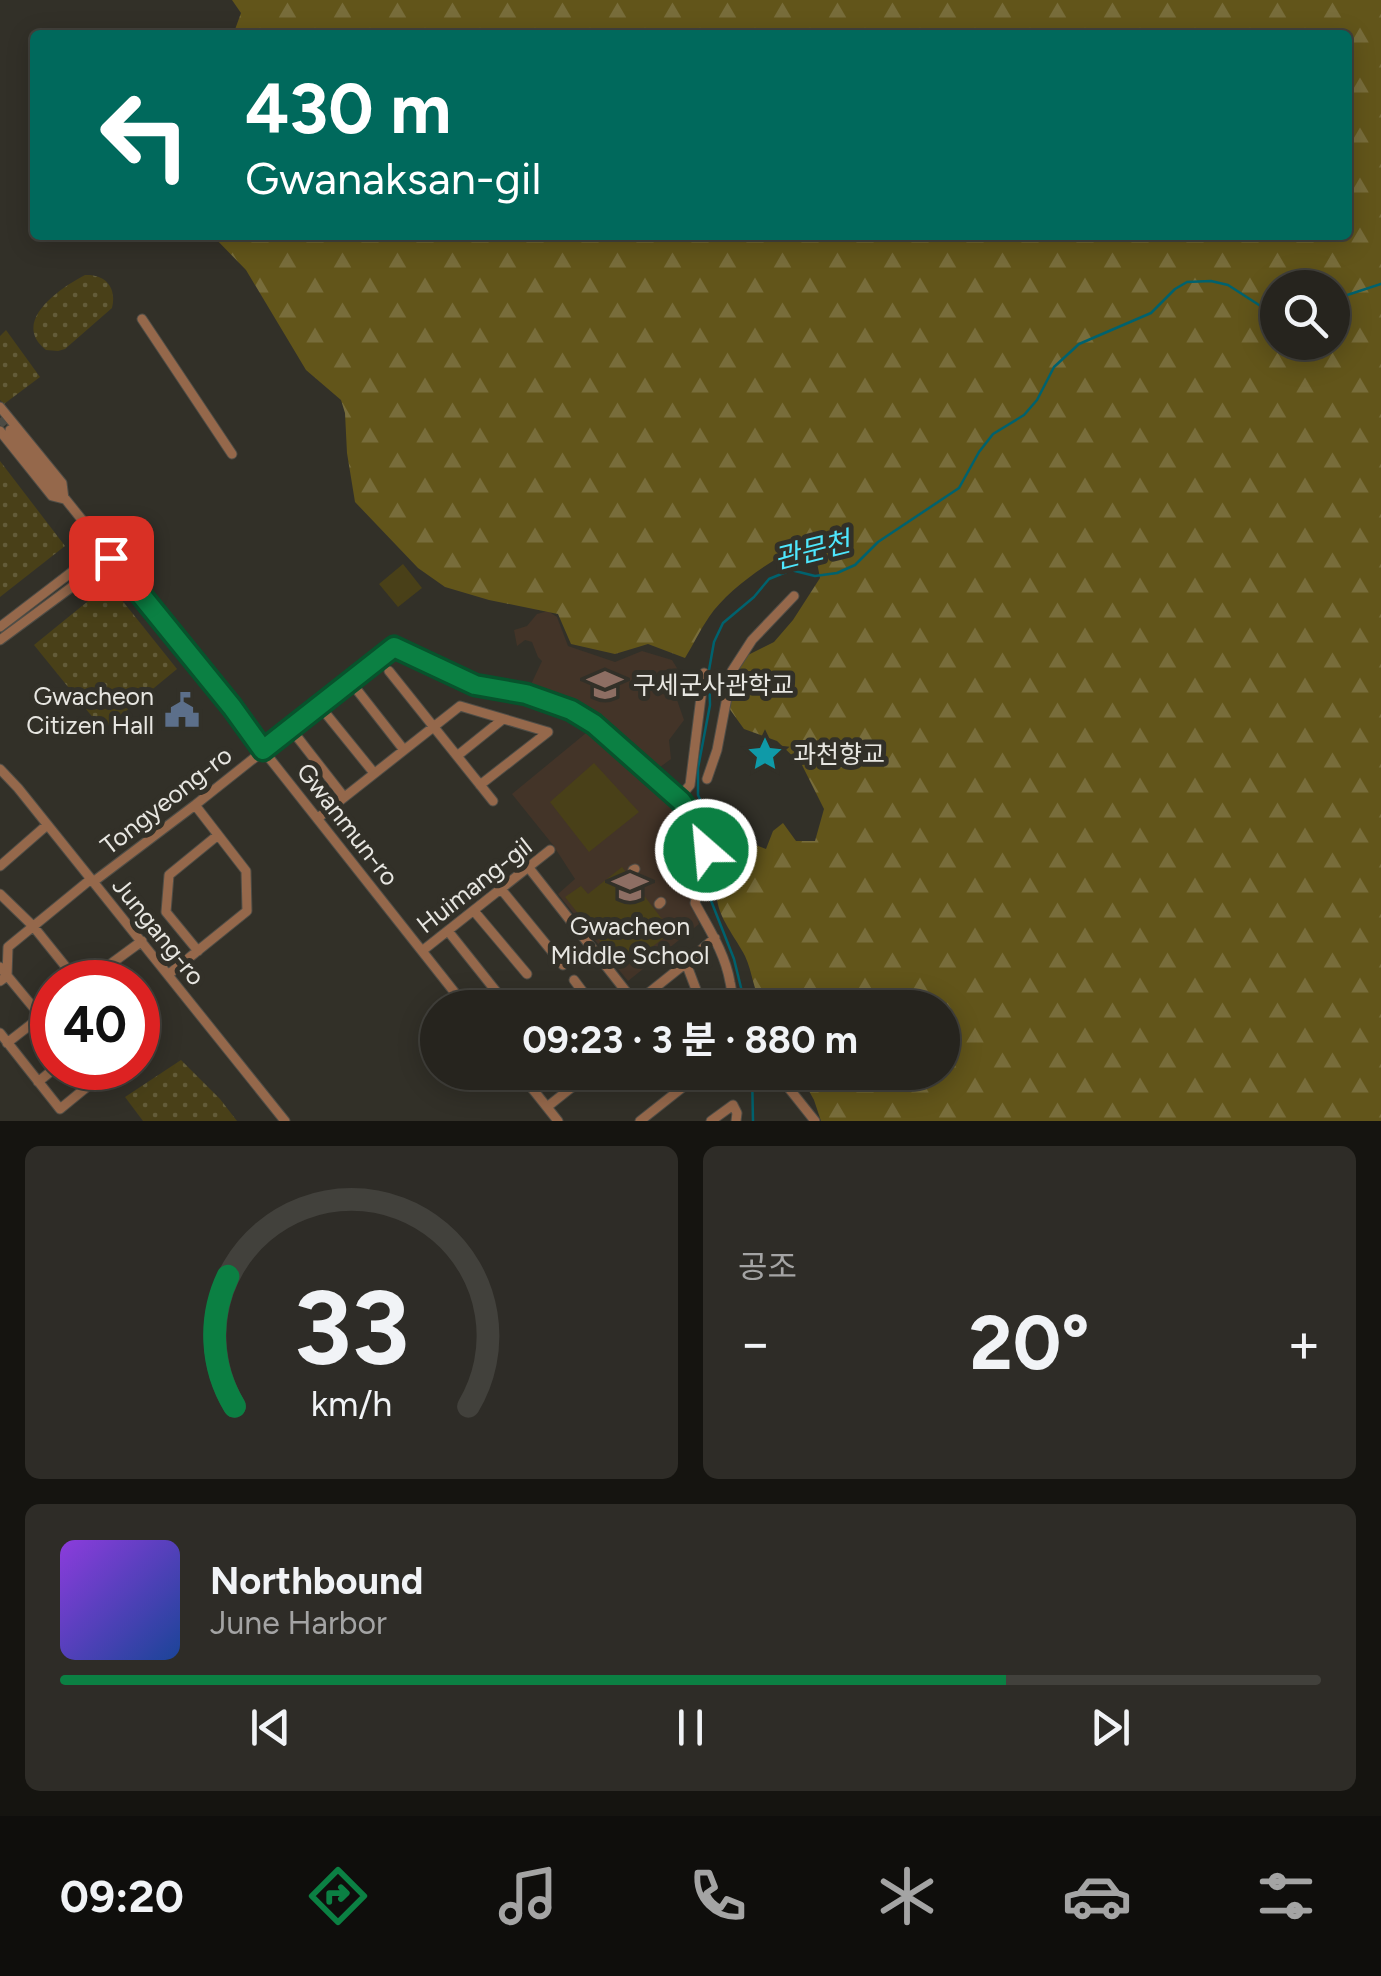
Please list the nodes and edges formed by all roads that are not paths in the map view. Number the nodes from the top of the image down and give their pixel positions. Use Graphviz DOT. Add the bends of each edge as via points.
graph roads {
  1 [pos="142,319"];
  2 [pos="1,404"];
  3 [pos="5,431"];
  4 [pos="232,454"];
  5 [pos="64,499"];
  6 [pos="103,548"];
  7 [pos="111,558"];
  8 [pos="794,596"];
  9 [pos="0,628"];
  10 [pos="0,640"];
  11 [pos="389,670"];
  12 [pos="704,674"];
  13 [pos="357,690"];
  14 [pos="327,715"];
  15 [pos="503,718"];
  16 [pos="434,726"];
  17 [pos="298,738"];
  18 [pos="263,750"];
  19 [pos="404,750"];
  20 [pos="457,756"];
  21 [pos="0,769"];
  22 [pos="374,773"];
  23 [pos="707,779"];
  24 [pos="4,781"];
  25 [pos="480,785"];
  26 [pos="344,797"];
  27 [pos="679,798"];
  28 [pos="493,801"];
  29 [pos="195,805"];
  30 [pos="318,818"];
  31 [pos="48,825"];
  32 [pos="218,835"];
  33 [pos="550,850"];
  34 [pos="0,866"];
  35 [pos="529,868"];
  36 [pos="92,880"];
  37 [pos="501,889"];
  38 [pos="0,894"];
  39 [pos="474,911"];
  40 [pos="33,926"];
  41 [pos="448,931"];
  42 [pos="715,938"];
  43 [pos="142,941"];
  44 [pos="198,951"];
  45 [pos="422,951"];
  46 [pos="60,960"];
  47 [pos="116,960"];
  48 [pos="686,963"];
  49 [pos="562,965"];
  50 [pos="169,974"];
  51 [pos="526,974"];
  52 [pos="2,975"];
  53 [pos="574,980"];
  54 [pos="453,990"];
  55 [pos="495,990"];
  56 [pos="582,990"];
  57 [pos="626,990"];
  58 [pos="655,990"];
  59 [pos="696,990"];
  60 [pos="731,990"];
  61 [pos="30,1004"];
  62 [pos="30,1026"];
  63 [pos="0,1033"];
  64 [pos="8,1043"];
  65 [pos="30,1072"];
  66 [pos="45,1090"];
  67 [pos="83,1090"];
  68 [pos="533,1090"];
  69 [pos="568,1090"];
  70 [pos="677,1090"];
  71 [pos="790,1090"];
  72 [pos="546,1107"];
  73 [pos="652,1111"];
  74 [pos="285,1121"];
  75 [pos="558,1121"];
  76 [pos="640,1121"];
  77 [pos="660,1121"];
  78 [pos="711,1121"];
  79 [pos="736,1121"];
  80 [pos="815,1121"];
  1 -- 4 [label="street"];
  2 -- 5 [label="street" via="62,483"];
  3 -- 5 [label="street, Gwanmun-ro"];
  5 -- 6 [label="street, Gwanmun-ro"];
  6 -- 7 [label="street, Gwanmun-ro"];
  6 -- 9 [label="street"];
  7 -- 10 [label="street"];
  7 -- 18 [label="street, Gwanmun-ro"];
  8 -- 23 [label="street" via="732,671"];
  11 -- 16 [label="street"];
  12 -- 27 [label="street" via="690,785"];
  13 -- 19 [label="street"];
  14 -- 22 [label="street"];
  15 -- 16 [label="street" via="460,706"];
  15 -- 20 [label="street"];
  15 -- 25 [label="street" via="548,732"];
  16 -- 19 [label="street"];
  16 -- 20 [label="street"];
  17 -- 26 [label="street"];
  18 -- 27 [label="street, Tongyeong-ro" via="394,647 475,685 571,710"];
  18 -- 29 [label="street, Tongyeong-ro"];
  18 -- 30 [label="street, Gwanmun-ro"];
  19 -- 22 [label="street"];
  20 -- 25 [label="street"];
  21 -- 24 [label="street, Jungang-ro"];
  22 -- 26 [label="street"];
  24 -- 31 [label="street, Jungang-ro"];
  25 -- 28 [label="street"];
  26 -- 30 [label="street"];
  27 -- 42 [label="street" via="703,836 695,903"];
  29 -- 32 [label="street"];
  29 -- 36 [label="street, Tongyeong-ro"];
  30 -- 45 [label="street, Gwanmun-ro"];
  31 -- 34 [label="street"];
  31 -- 36 [label="street, Jungang-ro"];
  32 -- 44 [label="street" via="246,871 247,911"];
  32 -- 44 [label="street" via="169,875 166,912"];
  33 -- 35 [label="street, Huimang-gil"];
  35 -- 37 [label="street, Huimang-gil"];
  35 -- 57 [label="street"];
  36 -- 40 [label="street, Tongyeong-ro"];
  36 -- 43 [label="street, Jungang-ro"];
  37 -- 39 [label="street, Huimang-gil"];
  37 -- 49 [label="street"];
  38 -- 40 [label="street"];
  39 -- 41 [label="street, Huimang-gil"];
  39 -- 51 [label="street"];
  40 -- 46 [label="street"];
  40 -- 52 [label="street, Tongyeong-ro" via="8,947"];
  41 -- 45 [label="street, Huimang-gil"];
  41 -- 55 [label="street"];
  42 -- 48 [label="street"];
  42 -- 60 [label="street"];
  43 -- 47 [label="street"];
  43 -- 50 [label="street, Jungang-ro"];
  44 -- 50 [label="street"];
  45 -- 54 [label="street, Gwanmun-ro"];
  48 -- 58 [label="street"];
  48 -- 59 [label="street"];
  50 -- 74 [label="street, Jungang-ro"];
  52 -- 61 [label="street"];
  53 -- 56 [label="street"];
  62 -- 64 [label="street"];
  63 -- 64 [label="street"];
  64 -- 65 [label="street"];
  66 -- 67 [label="street" via="60,1109"];
  68 -- 72 [label="street"];
  69 -- 72 [label="street"];
  70 -- 73 [label="street"];
  71 -- 80 [label="street"];
  72 -- 75 [label="street"];
  73 -- 76 [label="street"];
  73 -- 77 [label="street"];
  78 -- 79 [label="street" via="732,1106"];
}
